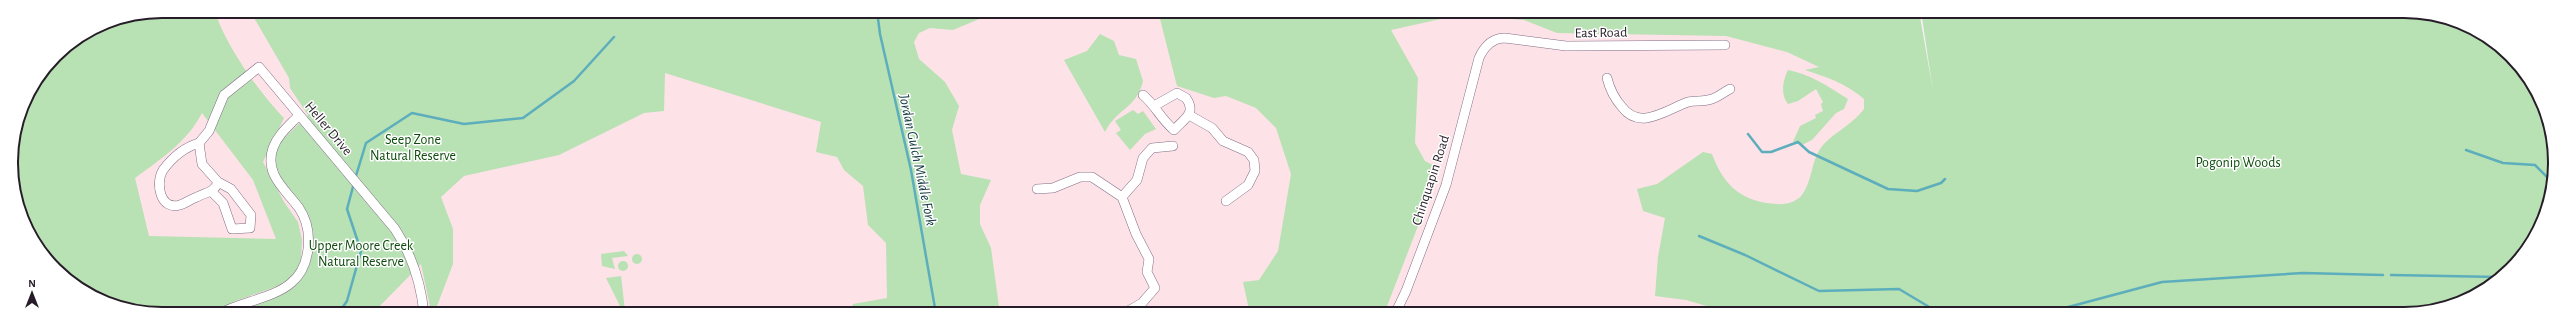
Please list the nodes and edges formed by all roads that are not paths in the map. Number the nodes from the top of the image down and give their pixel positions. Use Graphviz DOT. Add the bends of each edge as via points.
graph roads {
  1 [pos="1725,45"];
  2 [pos="1482,51"];
  3 [pos="1607,78"];
  4 [pos="1730,89"];
  5 [pos="1144,95"];
  6 [pos="1154,106"];
  7 [pos="299,115"];
  8 [pos="1189,115"];
  9 [pos="199,143"];
  10 [pos="1173,146"];
  11 [pos="218,182"];
  12 [pos="1037,189"];
  13 [pos="212,192"];
  14 [pos="1122,197"];
  15 [pos="1226,201"];
  16 [pos="234,307"];
  17 [pos="423,307"];
  18 [pos="1135,307"];
  19 [pos="1398,307"];
  1 -- 2 [label="street, East Road" via="1566,46 1498,38"];
  2 -- 19 [label="street, Chinquapin Road" via="1474,72 1446,185"];
  3 -- 4 [label="street" via="1610,92 1624,110 1634,118 1640,119 1653,117 1690,102 1711,100"];
  5 -- 6 [label="street"];
  6 -- 8 [label="street" via="1159,117 1174,130"];
  6 -- 8 [label="street" via="1172,94 1182,94 1191,105"];
  7 -- 9 [label="street, Heller Drive" via="259,67 224,95 209,131"];
  7 -- 16 [label="street" via="278,138 273,148 271,165 277,182 302,214 308,238 306,265 299,276 283,289"];
  7 -- 17 [label="street, Heller Drive" via="396,229 418,278"];
  8 -- 15 [label="street" via="1212,128 1223,141 1248,152 1254,160 1255,171 1248,185"];
  9 -- 11 [label="street" via="202,164"];
  9 -- 13 [label="street" via="189,145 162,171 159,188 161,196 165,202 179,205"];
  10 -- 14 [label="street" via="1152,148 1143,158 1138,180"];
  11 -- 13 [label="street"];
  11 -- 13 [label="street" via="231,189 251,215 250,228 232,230 223,203"];
  12 -- 14 [label="street" via="1053,188 1080,177 1092,177"];
  14 -- 18 [label="street" via="1148,259 1147,272 1155,288 1142,303"];
}
